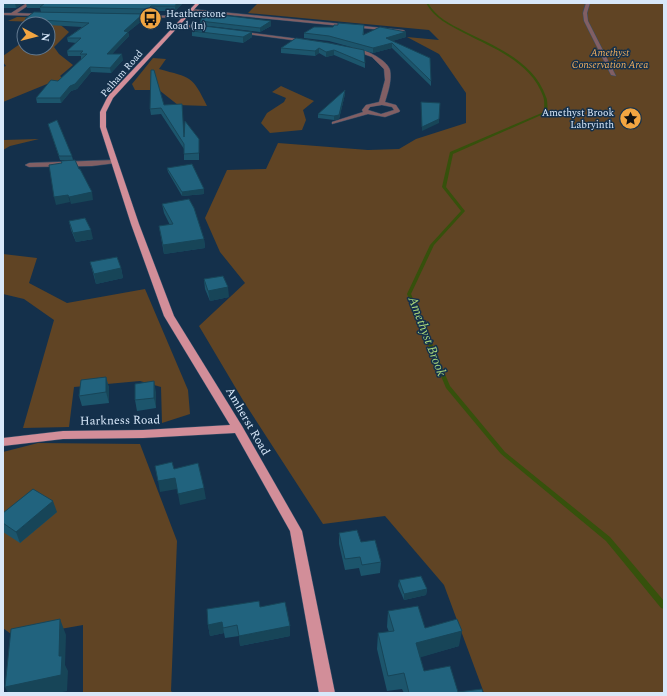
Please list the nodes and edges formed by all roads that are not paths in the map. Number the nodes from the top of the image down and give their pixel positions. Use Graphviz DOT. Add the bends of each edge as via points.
graph roads {
  1 [pos="30,3"];
  2 [pos="198,3"];
  3 [pos="588,3"];
  4 [pos="191,10"];
  5 [pos="3,14"];
  6 [pos="11,14"];
  7 [pos="46,15"];
  8 [pos="125,16"];
  9 [pos="185,17"];
  10 [pos="3,19"];
  11 [pos="178,25"];
  12 [pos="215,29"];
  13 [pos="230,31"];
  14 [pos="404,31"];
  15 [pos="314,42"];
  16 [pos="348,47"];
  17 [pos="614,75"];
  18 [pos="382,103"];
  19 [pos="368,112"];
  20 [pos="334,123"];
  21 [pos="29,165"];
  22 [pos="116,166"];
  23 [pos="238,428"];
  24 [pos="3,442"];
  25 [pos="327,693"];
  1 -- 6 [label="street"];
  2 -- 4 [label="main road, Pelham Road"];
  3 -- 17 [label="street" via="586,22"];
  4 -- 9 [label="main road, Pelham Road"];
  4 -- 14 [label="street"];
  5 -- 6 [label="street"];
  6 -- 7 [label="street"];
  6 -- 10 [label="street"];
  8 -- 9 [label="street"];
  9 -- 11 [label="main road, Pelham Road"];
  11 -- 12 [label="street"];
  11 -- 22 [label="main road, Pelham Road" via="125,79 106,105 103,127"];
  13 -- 15 [label="street"];
  16 -- 18 [label="street" via="374,56 385,66 388,80"];
  18 -- 19 [label="street" via="368,106 365,109"];
  18 -- 19 [label="street" via="394,106 397,111 385,115"];
  19 -- 20 [label="street"];
  21 -- 22 [label="street"];
  22 -- 23 [label="main road, Amherst Road" via="169,316"];
  23 -- 24 [label="main road, Harkness Road" via="143,434 63,435"];
  23 -- 25 [label="main road, Amherst Road" via="296,531"];
}
